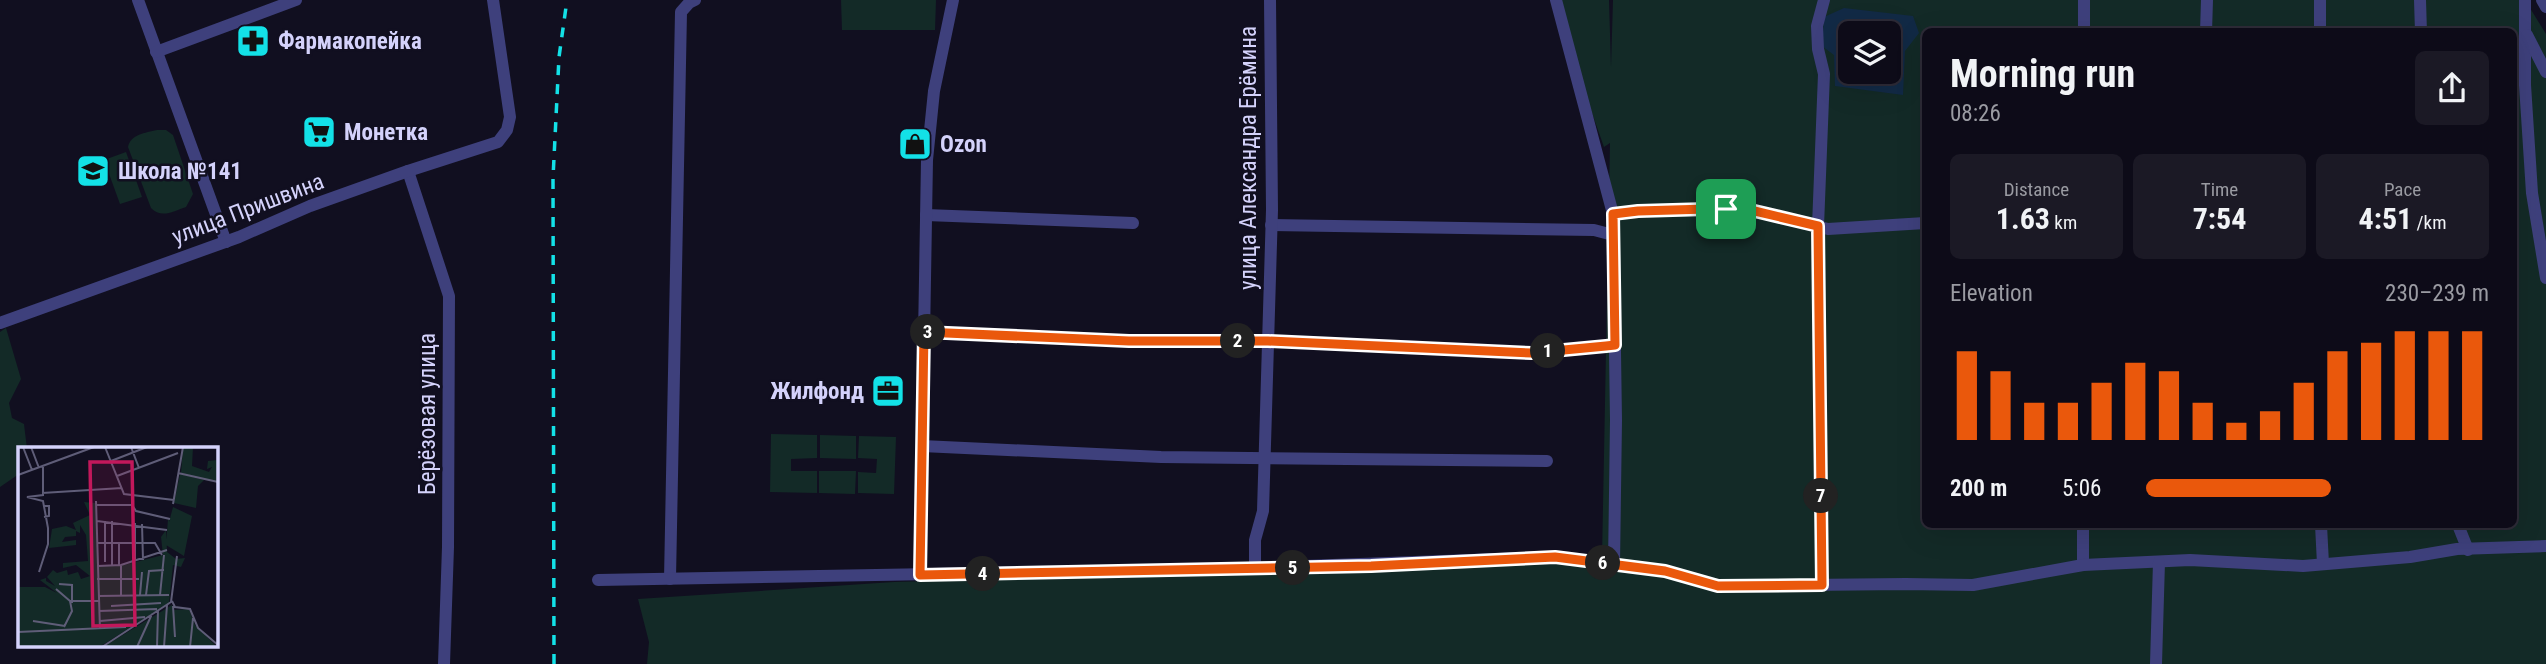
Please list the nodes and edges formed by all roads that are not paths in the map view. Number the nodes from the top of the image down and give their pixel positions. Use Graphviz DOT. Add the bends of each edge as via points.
graph roads {
  1 [pos="138,0"];
  2 [pos="296,0"];
  3 [pos="493,0"];
  4 [pos="695,0"];
  5 [pos="953,0"];
  6 [pos="1270,0"];
  7 [pos="1556,0"];
  8 [pos="1824,0"];
  9 [pos="2084,0"];
  10 [pos="2207,0"];
  11 [pos="2320,0"];
  12 [pos="2420,0"];
  13 [pos="2525,0"];
  14 [pos="2542,0"];
  15 [pos="2546,7"];
  16 [pos="2084,28"];
  17 [pos="2206,28"];
  18 [pos="2320,28"];
  19 [pos="2421,28"];
  20 [pos="2525,31"];
  21 [pos="156,52"];
  22 [pos="2546,72"];
  23 [pos="408,171"];
  24 [pos="1613,214"];
  25 [pos="926,215"];
  26 [pos="1133,223"];
  27 [pos="1922,223"];
  28 [pos="1271,225"];
  29 [pos="1818,226"];
  30 [pos="1613,235"];
  31 [pos="226,242"];
  32 [pos="2546,278"];
  33 [pos="0,323"];
  34 [pos="924,332"];
  35 [pos="1268,341"];
  36 [pos="1615,345"];
  37 [pos="922,446"];
  38 [pos="1264,456"];
  39 [pos="1547,461"];
  40 [pos="2084,528"];
  41 [pos="2320,528"];
  42 [pos="2459,528"];
  43 [pos="2546,545"];
  44 [pos="2468,550"];
  45 [pos="2159,562"];
  46 [pos="2323,564"];
  47 [pos="1614,565"];
  48 [pos="2083,565"];
  49 [pos="1255,567"];
  50 [pos="920,575"];
  51 [pos="670,579"];
  52 [pos="598,580"];
  53 [pos="1822,585"];
  54 [pos="444,664"];
  55 [pos="2156,664"];
  1 -- 21 [label="street"];
  2 -- 21 [label="street"];
  3 -- 23 [label="street, улица Пришвина" via="509,106 507,130 498,142"];
  4 -- 51 [label="street" via="681,12"];
  5 -- 25 [label="street" via="934,91"];
  6 -- 28 [label="street, улица Александра Ерёмина"];
  7 -- 24 [label="street"];
  8 -- 29 [label="street" via="1817,26 1824,74"];
  9 -- 16 [label="street"];
  10 -- 17 [label="street"];
  11 -- 18 [label="street"];
  12 -- 19 [label="street"];
  13 -- 20 [label="street"];
  14 -- 15 [label="street"];
  20 -- 22 [label="street"];
  20 -- 32 [label="street" via="2532,193"];
  21 -- 31 [label="street"];
  23 -- 31 [label="street, улица Пришвина"];
  23 -- 54 [label="street, Берёзовая улица" via="449,296"];
  24 -- 29 [label="street" via="1742,208"];
  24 -- 30 [label="street"];
  25 -- 26 [label="street"];
  25 -- 34 [label="street"];
  27 -- 29 [label="street"];
  28 -- 30 [label="street" via="1594,230"];
  28 -- 35 [label="street, улица Александра Ерёмина"];
  29 -- 53 [label="street"];
  30 -- 36 [label="street"];
  31 -- 33 [label="street, улица Пришвина"];
  34 -- 35 [label="street" via="1129,341"];
  34 -- 37 [label="street"];
  35 -- 36 [label="street" via="1532,353"];
  35 -- 38 [label="street, улица Александра Ерёмина"];
  36 -- 47 [label="street"];
  37 -- 38 [label="street" via="1161,457"];
  37 -- 50 [label="street"];
  38 -- 39 [label="street"];
  38 -- 49 [label="street, улица Александра Ерёмина"];
  40 -- 48 [label="street"];
  41 -- 46 [label="street"];
  42 -- 44 [label="street"];
  43 -- 44 [label="street"];
  44 -- 46 [label="street"];
  45 -- 46 [label="street"];
  45 -- 48 [label="street"];
  45 -- 55 [label="street"];
  47 -- 49 [label="street" via="1555,557"];
  47 -- 53 [label="street" via="1665,571 1718,586"];
  48 -- 53 [label="street" via="1973,585"];
  49 -- 50 [label="street"];
  50 -- 51 [label="street"];
  51 -- 52 [label="street"];
}
